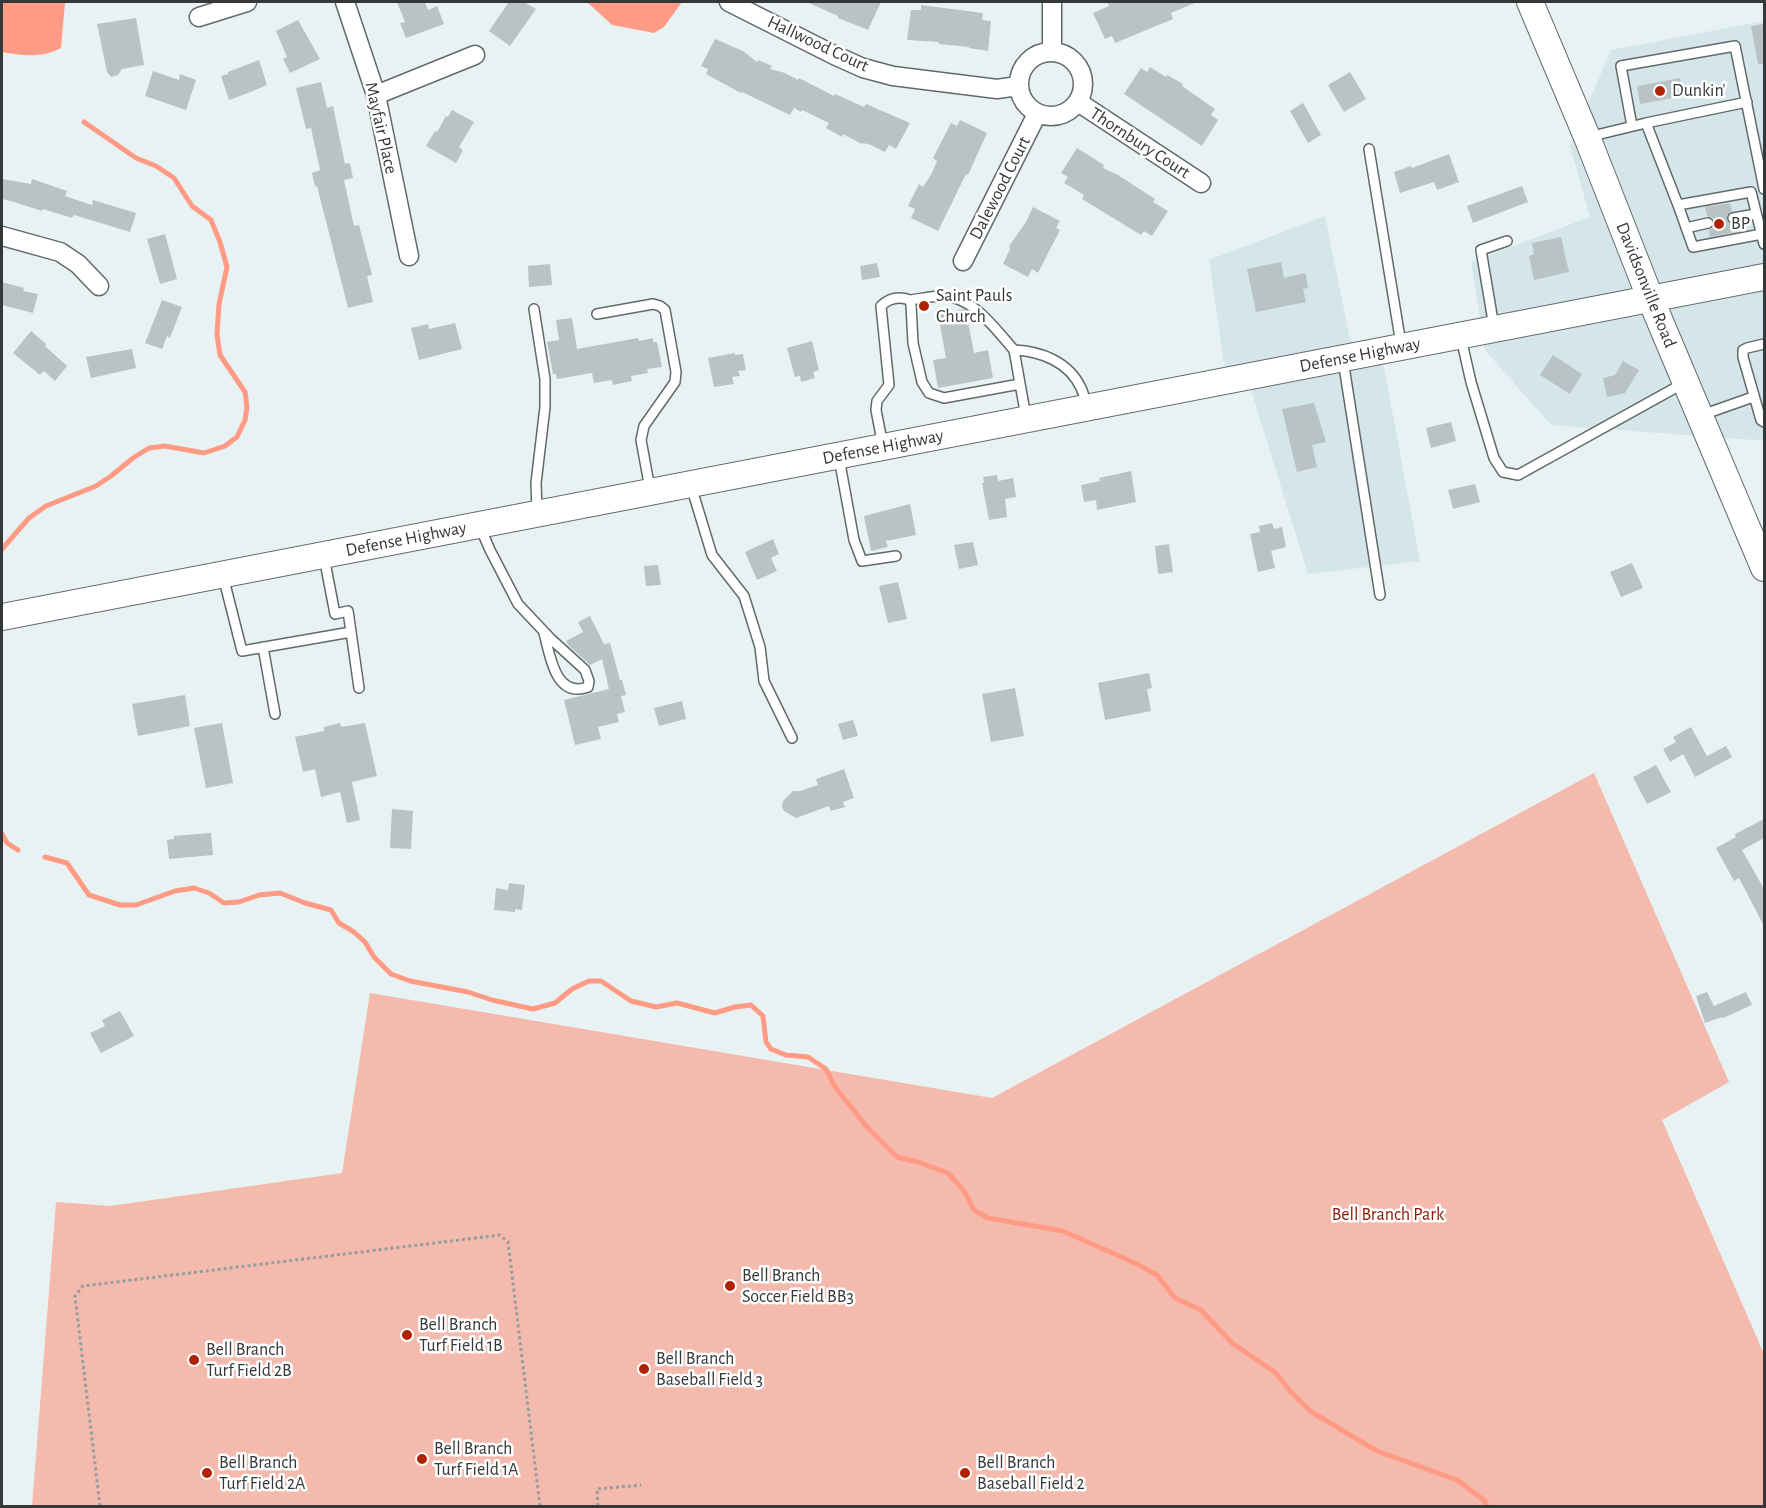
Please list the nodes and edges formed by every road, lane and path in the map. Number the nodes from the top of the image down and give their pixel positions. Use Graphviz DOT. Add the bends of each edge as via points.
graph roads {
  1 [pos="247,2"];
  2 [pos="345,2"];
  3 [pos="729,2"];
  4 [pos="1052,2"];
  5 [pos="1530,2"];
  6 [pos="199,17"];
  7 [pos="1052,52"];
  8 [pos="475,55"];
  9 [pos="1018,87"];
  10 [pos="376,95"];
  11 [pos="1078,102"];
  12 [pos="1747,102"];
  13 [pos="1036,114"];
  14 [pos="1646,123"];
  15 [pos="1632,126"];
  16 [pos="1587,137"];
  17 [pos="1369,148"];
  18 [pos="1201,183"];
  19 [pos="1764,189"];
  20 [pos="1751,192"];
  21 [pos="1678,206"];
  22 [pos="1756,214"];
  23 [pos="1733,218"];
  24 [pos="1708,223"];
  25 [pos="1686,228"];
  26 [pos="1762,234"];
  27 [pos="2,236"];
  28 [pos="1508,241"];
  29 [pos="1764,244"];
  30 [pos="409,256"];
  31 [pos="963,261"];
  32 [pos="1764,277"];
  33 [pos="99,286"];
  34 [pos="910,300"];
  35 [pos="1651,300"];
  36 [pos="534,309"];
  37 [pos="597,314"];
  38 [pos="1494,329"];
  39 [pos="1461,336"];
  40 [pos="1764,344"];
  41 [pos="1401,347"];
  42 [pos="1014,350"];
  43 [pos="1343,358"];
  44 [pos="1686,382"];
  45 [pos="1020,384"];
  46 [pos="1754,397"];
  47 [pos="1087,408"];
  48 [pos="1701,416"];
  49 [pos="1027,419"];
  50 [pos="1764,422"];
  51 [pos="883,447"];
  52 [pos="839,455"];
  53 [pos="691,484"];
  54 [pos="650,492"];
  55 [pos="537,514"];
  56 [pos="479,525"];
  57 [pos="323,555"];
  58 [pos="896,556"];
  59 [pos="1764,568"];
  60 [pos="223,574"];
  61 [pos="1380,595"];
  62 [pos="2,617"];
  63 [pos="351,632"];
  64 [pos="544,633"];
  65 [pos="263,647"];
  66 [pos="359,688"];
  67 [pos="275,714"];
  68 [pos="792,738"];
  69 [pos="641,1485"];
  70 [pos="100,1506"];
  71 [pos="540,1506"];
  72 [pos="598,1506"];
  1 -- 6 [label="street"];
  2 -- 10 [label="street, Mayfair Place"];
  3 -- 9 [label="street, Hallwood Court" via="863,68 892,76 997,89"];
  4 -- 7 [label="street"];
  5 -- 16 [label="main road, Davidsonville Road"];
  7 -- 9 [label="street" via="1041,53 1025,65"];
  7 -- 11 [label="street" via="1064,54 1078,67 1083,91"];
  8 -- 10 [label="street"];
  9 -- 13 [label="street" via="1021,99"];
  10 -- 30 [label="street, Mayfair Place"];
  11 -- 13 [label="street" via="1061,115"];
  11 -- 18 [label="street, Thornbury Court"];
  12 -- 14 [label="lane"];
  12 -- 15 [label="lane" via="1735,46 1621,66"];
  12 -- 19 [label="lane"];
  13 -- 31 [label="street, Dalewood Court"];
  14 -- 15 [label="lane"];
  14 -- 21 [label="lane"];
  15 -- 16 [label="lane"];
  16 -- 35 [label="main road, Davidsonville Road"];
  17 -- 41 [label="lane"];
  19 -- 20 [label="lane"];
  20 -- 21 [label="lane"];
  20 -- 22 [label="lane"];
  21 -- 25 [label="lane"];
  22 -- 23 [label="lane"];
  22 -- 26 [label="lane"];
  24 -- 25 [label="lane"];
  25 -- 26 [label="lane" via="1693,247"];
  26 -- 29 [label="lane"];
  27 -- 33 [label="street" via="60,252"];
  28 -- 38 [label="lane" via="1481,250"];
  32 -- 35 [label="main road, Defense Highway"];
  34 -- 42 [label="lane" via="941,296 968,303"];
  34 -- 45 [label="lane" via="913,343 922,382 929,393 944,398"];
  34 -- 51 [label="lane" via="888,299 881,306 890,385 877,401"];
  35 -- 38 [label="main road, Defense Highway"];
  35 -- 44 [label="main road, Davidsonville Road"];
  36 -- 55 [label="lane" via="545,380"];
  37 -- 54 [label="lane" via="653,304 665,310 676,372 675,382 642,433"];
  38 -- 39 [label="main road, Defense Highway"];
  39 -- 41 [label="main road, Defense Highway"];
  39 -- 44 [label="lane" via="1494,459 1503,472 1518,475"];
  40 -- 46 [label="lane" via="1743,351"];
  41 -- 43 [label="main road, Defense Highway"];
  42 -- 45 [label="lane"];
  42 -- 47 [label="lane" via="1048,356 1069,370 1081,387"];
  43 -- 47 [label="main road, Defense Highway"];
  43 -- 61 [label="lane"];
  44 -- 48 [label="main road, Davidsonville Road"];
  45 -- 49 [label="lane"];
  46 -- 48 [label="lane"];
  46 -- 50 [label="lane"];
  47 -- 49 [label="main road, Defense Highway"];
  48 -- 59 [label="main road, Davidsonville Road"];
  49 -- 51 [label="main road, Defense Highway"];
  51 -- 52 [label="main road, Defense Highway"];
  52 -- 53 [label="main road, Defense Highway"];
  52 -- 58 [label="lane" via="854,540 862,561"];
  53 -- 54 [label="main road, Defense Highway"];
  53 -- 68 [label="lane" via="712,555 744,596 760,647 764,681"];
  54 -- 55 [label="main road, Defense Highway"];
  55 -- 56 [label="main road, Defense Highway"];
  56 -- 57 [label="main road, Defense Highway"];
  56 -- 64 [label="lane" via="518,604"];
  57 -- 60 [label="main road, Defense Highway"];
  57 -- 63 [label="lane" via="335,614 348,611"];
  60 -- 62 [label="main road, Defense Highway"];
  60 -- 65 [label="lane" via="242,651"];
  63 -- 65 [label="lane"];
  63 -- 66 [label="lane"];
  64 -- 64 [label="lane" via="585,670 588,687 579,690 561,681"];
  65 -- 67 [label="lane"];
  69 -- 72 [label="path" via="597,1489"];
  70 -- 71 [label="path" via="75,1296 83,1286 500,1235 508,1242"];
}
